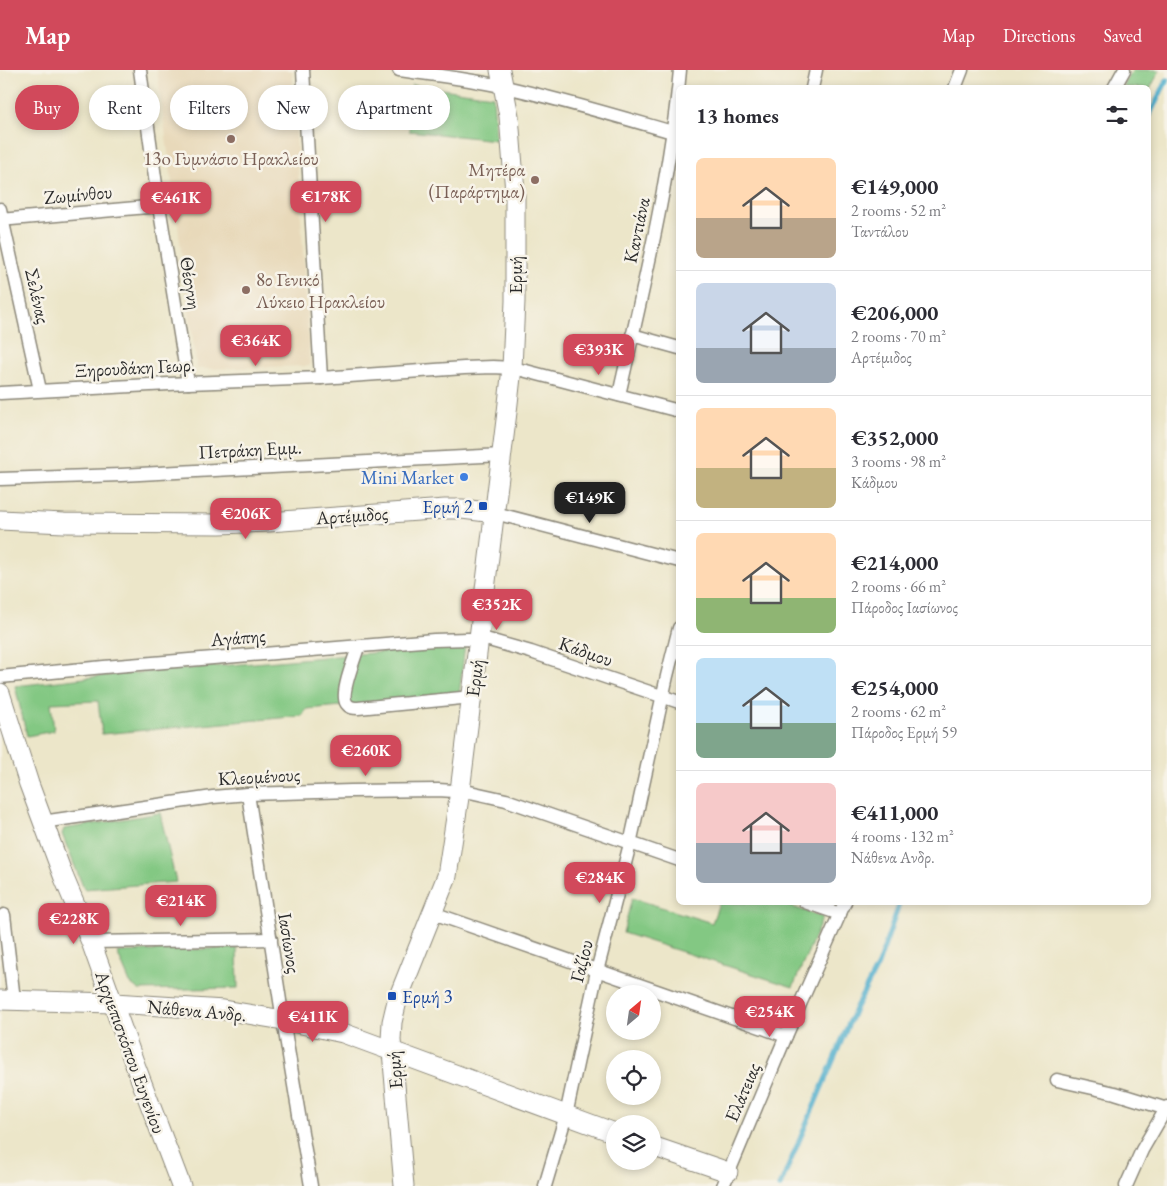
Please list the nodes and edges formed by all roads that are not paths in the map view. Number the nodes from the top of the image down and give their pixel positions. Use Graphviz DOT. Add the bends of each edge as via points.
graph roads {
  1 [pos="140,70"];
  2 [pos="303,70"];
  3 [pos="399,70"];
  4 [pos="680,70"];
  5 [pos="816,70"];
  6 [pos="962,70"];
  7 [pos="1124,70"];
  8 [pos="501,78"];
  9 [pos="679,85"];
  10 [pos="813,85"];
  11 [pos="956,85"];
  12 [pos="1116,85"];
  13 [pos="676,134"];
  14 [pos="159,206"];
  15 [pos="1,216"];
  16 [pos="632,335"];
  17 [pos="676,347"];
  18 [pos="512,368"];
  19 [pos="321,378"];
  20 [pos="188,383"];
  21 [pos="40,390"];
  22 [pos="0,392"];
  23 [pos="619,395"];
  24 [pos="676,410"];
  25 [pos="502,456"];
  26 [pos="0,479"];
  27 [pos="495,513"];
  28 [pos="0,520"];
  29 [pos="676,560"];
  30 [pos="479,639"];
  31 [pos="676,640"];
  32 [pos="358,646"];
  33 [pos="0,677"];
  34 [pos="0,693"];
  35 [pos="662,696"];
  36 [pos="472,697"];
  37 [pos="676,701"];
  38 [pos="3,717"];
  39 [pos="460,791"];
  40 [pos="248,794"];
  41 [pos="42,822"];
  42 [pos="630,844"];
  43 [pos="676,859"];
  44 [pos="824,905"];
  45 [pos="842,908"];
  46 [pos="433,913"];
  47 [pos="4,915"];
  48 [pos="271,939"];
  49 [pos="91,942"];
  50 [pos="597,970"];
  51 [pos="7,1000"];
  52 [pos="114,1003"];
  53 [pos="283,1020"];
  54 [pos="786,1036"];
  55 [pos="392,1052"];
  56 [pos="1057,1080"];
  57 [pos="1166,1108"];
  58 [pos="566,1115"];
  59 [pos="606,1130"];
  60 [pos="661,1150"];
  61 [pos="726,1179"];
  62 [pos="181,1186"];
  63 [pos="311,1186"];
  64 [pos="404,1186"];
  65 [pos="545,1186"];
  66 [pos="1126,1186"];
  1 -- 14 [label="street, Θέογνη"];
  2 -- 19 [label="street"];
  3 -- 8 [label="street" via="469,80"];
  4 -- 9 [label="street, Καντιάνα"];
  5 -- 10 [label="street"];
  6 -- 11 [label="street"];
  7 -- 12 [label="street"];
  8 -- 13 [label="street" via="589,109"];
  8 -- 18 [label="street, Ερμή" via="508,116 514,192"];
  13 -- 16 [label="street, Καντιάνα"];
  14 -- 15 [label="street, Ζωμίνθου"];
  14 -- 20 [label="street, Θέογνη"];
  15 -- 21 [label="street, Σελένας"];
  16 -- 17 [label="street"];
  16 -- 23 [label="street, Καντιάνα"];
  18 -- 19 [label="street, Ξηρουδάκη Γεωρ." via="464,368"];
  18 -- 23 [label="street, Ξηρουδάκη Γεωρ."];
  18 -- 25 [label="street, Ερμή"];
  19 -- 20 [label="street, Ξηρουδάκη Γεωρ."];
  20 -- 21 [label="street, Ξηρουδάκη Γεωρ."];
  21 -- 22 [label="street, Ξηρουδάκη Γεωρ."];
  23 -- 24 [label="street, Ξηρουδάκη Γεωρ."];
  25 -- 26 [label="street, Πετράκη Εμμ."];
  25 -- 27 [label="street, Ερμή"];
  27 -- 28 [label="street, Αρτέμιδος" via="445,508 220,524"];
  27 -- 29 [label="street"];
  27 -- 30 [label="street, Ερμή"];
  30 -- 32 [label="street, Αγάπης"];
  30 -- 35 [label="street, Κάδμου" via="531,652"];
  30 -- 36 [label="street, Ερμή"];
  31 -- 35 [label="street, Γαζίου"];
  32 -- 33 [label="street, Αγάπης"];
  32 -- 36 [label="street" via="344,692 344,700 351,707"];
  34 -- 38 [label="street, Αρχιεπισκόπου Ευγενίου"];
  35 -- 37 [label="street, Κάδμου"];
  35 -- 42 [label="street, Γαζίου"];
  36 -- 39 [label="street, Ερμή"];
  38 -- 41 [label="street, Αρχιεπισκόπου Ευγενίου"];
  39 -- 40 [label="street, Κλεομένους" via="352,790"];
  39 -- 42 [label="street, Κλεομένους" via="506,800"];
  39 -- 46 [label="street, Ερμή" via="447,876"];
  40 -- 41 [label="street, Κλεομένους"];
  40 -- 48 [label="street, Ιασίωνος"];
  41 -- 49 [label="street, Αρχιεπισκόπου Ευγενίου"];
  42 -- 43 [label="street, Κλεομένους"];
  42 -- 50 [label="street, Γαζίου"];
  44 -- 45 [label="street"];
  45 -- 54 [label="street, Ελάτειας"];
  46 -- 50 [label="street"];
  46 -- 55 [label="street, Ερμή" via="397,1001 392,1022"];
  47 -- 51 [label="street"];
  48 -- 49 [label="street"];
  48 -- 53 [label="street, Ιασίωνος"];
  49 -- 52 [label="street, Αρχιεπισκόπου Ευγενίου"];
  50 -- 54 [label="street"];
  50 -- 58 [label="street, Γαζίου"];
  51 -- 52 [label="street, Νάθενα Ανδρ."];
  52 -- 53 [label="street, Νάθενα Ανδρ." via="224,1010"];
  52 -- 62 [label="street, Αρχιεπισκόπου Ευγενίου"];
  53 -- 55 [label="street, Νάθενα Ανδρ." via="343,1033"];
  53 -- 63 [label="street, Ιασίωνος"];
  54 -- 61 [label="street, Ελάτειας"];
  55 -- 58 [label="street, Νάθενα Ανδρ."];
  55 -- 64 [label="street, Ερμή"];
  56 -- 57 [label="street"];
  57 -- 66 [label="street"];
  58 -- 59 [label="street, Νάθενα Ανδρ."];
  58 -- 65 [label="street, Γαζίου"];
  60 -- 61 [label="street"];
}
